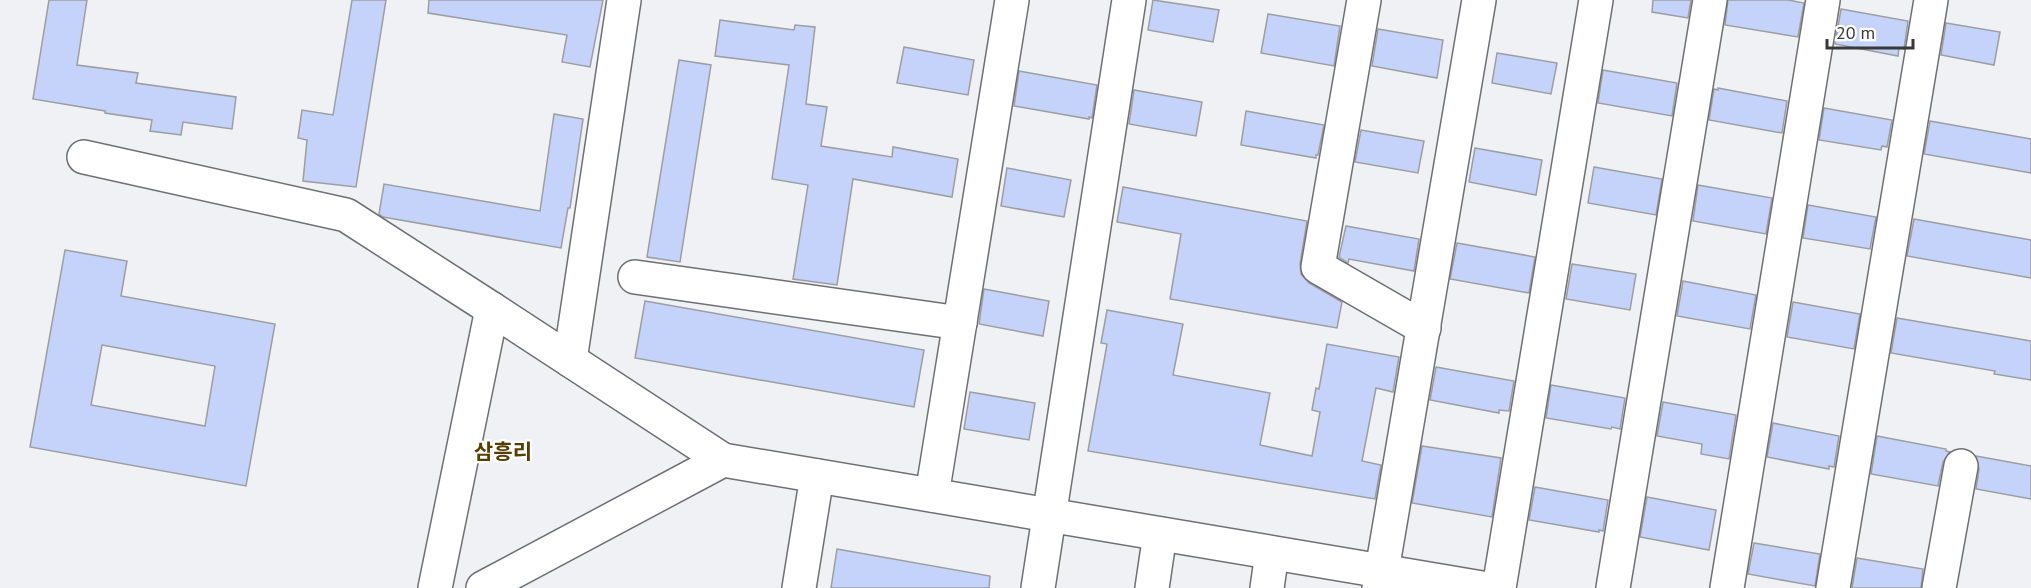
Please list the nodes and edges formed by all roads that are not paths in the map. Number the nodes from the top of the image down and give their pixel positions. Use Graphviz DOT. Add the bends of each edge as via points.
graph roads {
  1 [pos="624,0"];
  2 [pos="1012,0"];
  3 [pos="1129,0"];
  4 [pos="1364,0"];
  5 [pos="1479,0"];
  6 [pos="1596,0"];
  7 [pos="1710,0"];
  8 [pos="1823,0"];
  9 [pos="1931,0"];
  10 [pos="84,157"];
  11 [pos="635,277"];
  12 [pos="492,309"];
  13 [pos="960,323"];
  14 [pos="1424,328"];
  15 [pos="570,360"];
  16 [pos="723,460"];
  17 [pos="1961,466"];
  18 [pos="817,476"];
  19 [pos="932,495"];
  20 [pos="1050,515"];
  21 [pos="1160,534"];
  22 [pos="1272,553"];
  23 [pos="1381,580"];
  24 [pos="435,588"];
  25 [pos="483,588"];
  26 [pos="799,588"];
  27 [pos="1038,588"];
  28 [pos="1152,588"];
  29 [pos="1267,588"];
  30 [pos="1482,588"];
  31 [pos="1499,588"];
  32 [pos="1613,588"];
  33 [pos="1727,588"];
  34 [pos="1833,588"];
  35 [pos="1939,588"];
  1 -- 15 [label="street"];
  2 -- 13 [label="street"];
  3 -- 20 [label="street"];
  4 -- 14 [label="street" via="1318,267"];
  5 -- 14 [label="street"];
  6 -- 31 [label="street"];
  7 -- 32 [label="street"];
  8 -- 33 [label="street"];
  9 -- 34 [label="street"];
  10 -- 12 [label="street" via="346,215"];
  11 -- 13 [label="street"];
  12 -- 15 [label="street"];
  12 -- 24 [label="street"];
  13 -- 19 [label="street"];
  14 -- 23 [label="street"];
  15 -- 16 [label="street"];
  16 -- 18 [label="street"];
  16 -- 25 [label="street"];
  17 -- 35 [label="street"];
  18 -- 19 [label="street"];
  18 -- 26 [label="street"];
  19 -- 20 [label="street"];
  20 -- 21 [label="street"];
  20 -- 27 [label="street"];
  21 -- 22 [label="street"];
  21 -- 28 [label="street"];
  22 -- 23 [label="street"];
  22 -- 29 [label="street"];
  23 -- 30 [label="street"];
}
